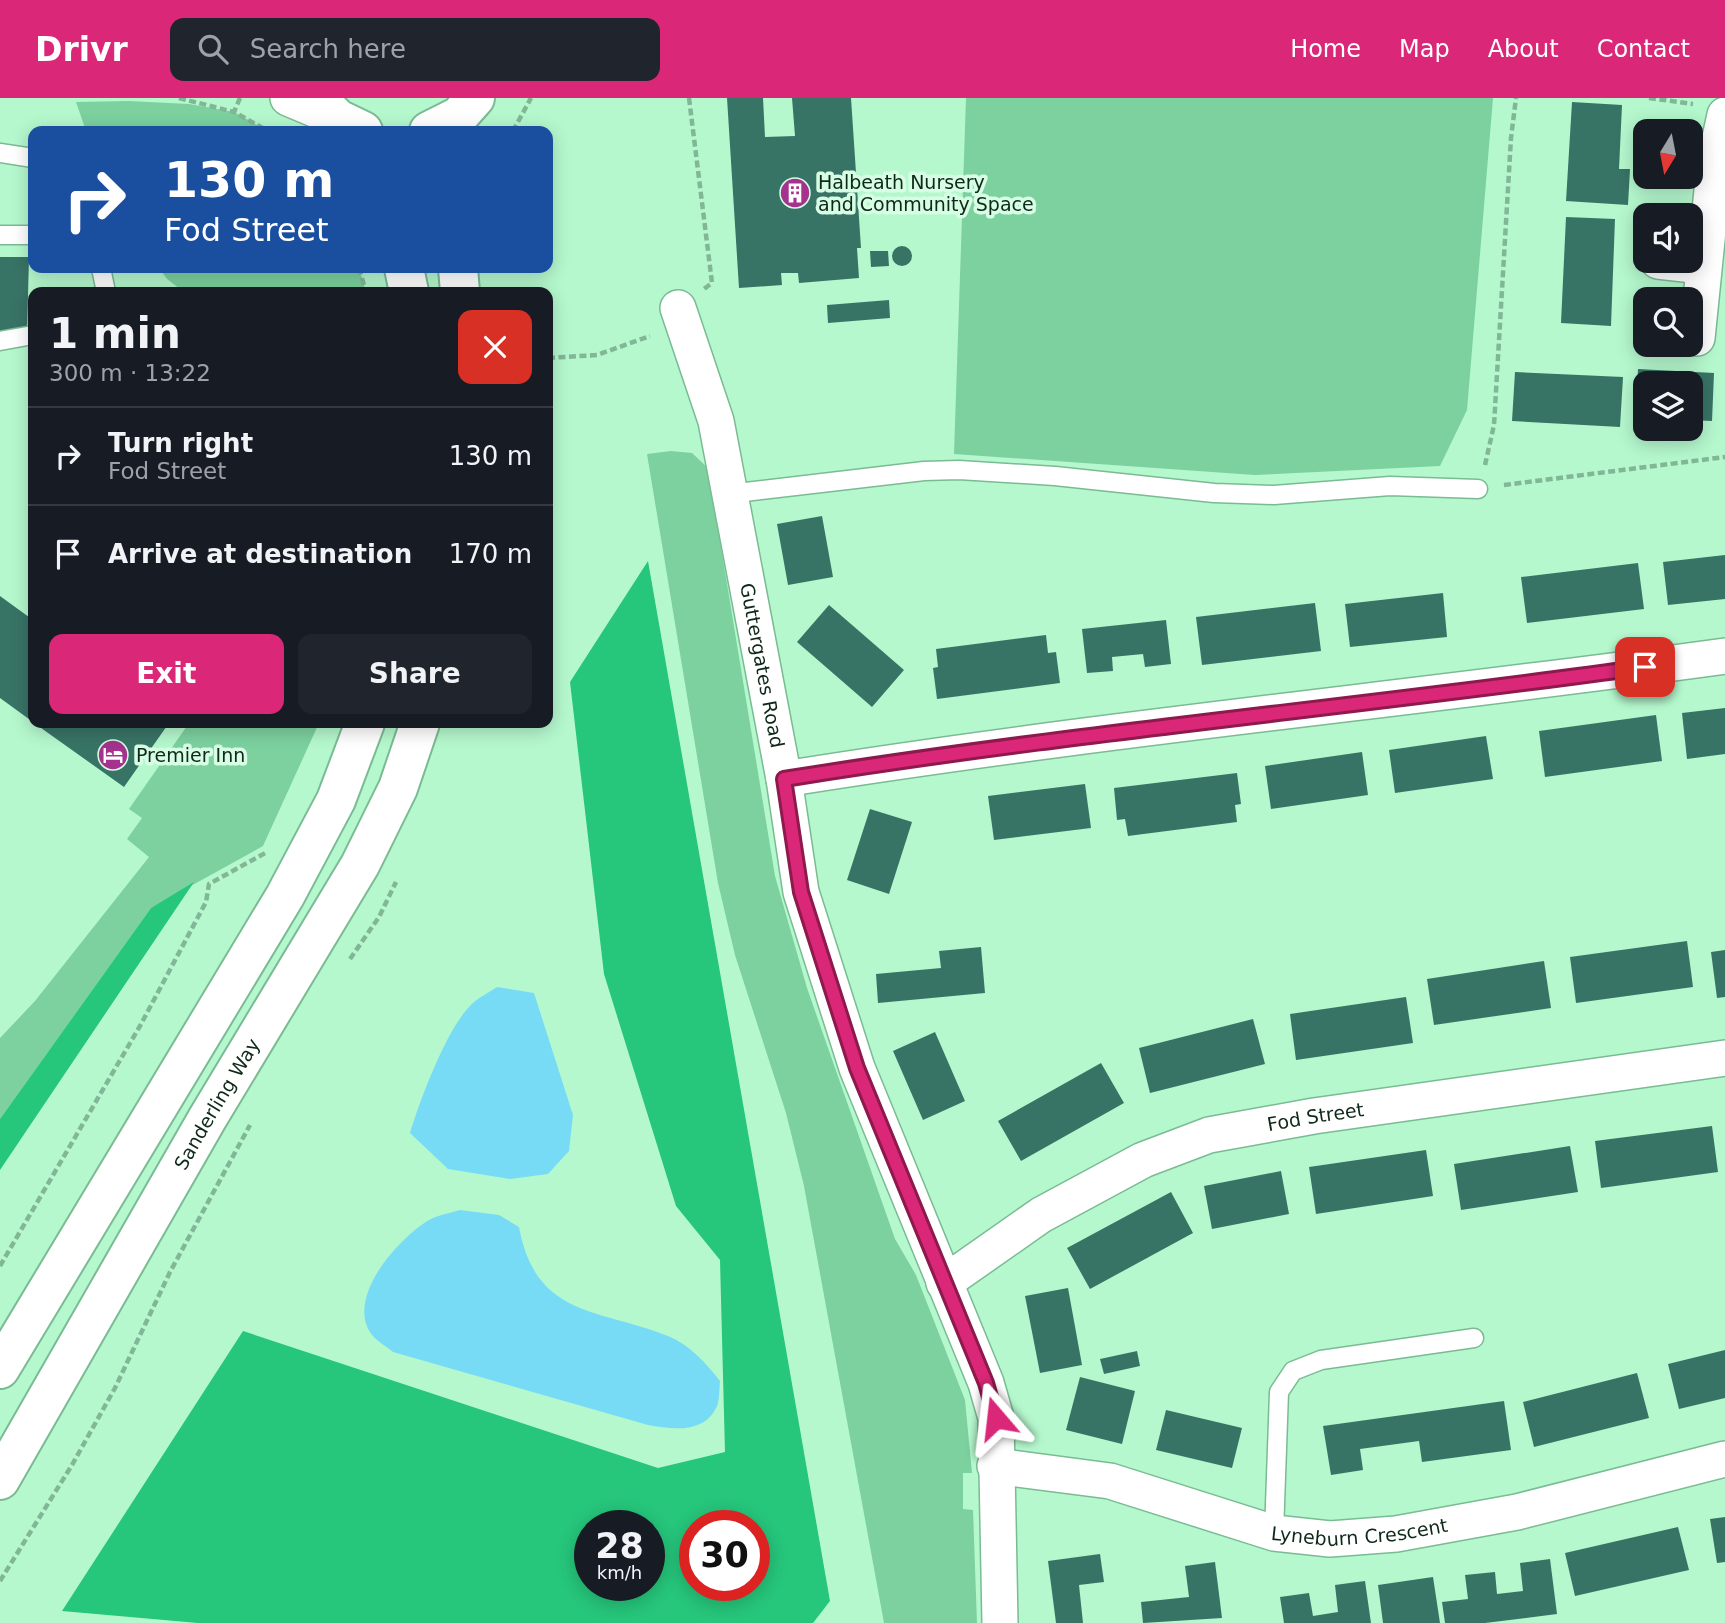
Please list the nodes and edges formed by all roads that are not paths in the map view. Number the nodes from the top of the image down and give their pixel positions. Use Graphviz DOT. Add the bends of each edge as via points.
graph roads {
  1 [pos="288,98"];
  2 [pos="477,98"];
  3 [pos="1712,110"];
  4 [pos="345,122"];
  5 [pos="439,126"];
  6 [pos="472,126"];
  7 [pos="0,153"];
  8 [pos="28,157"];
  9 [pos="1720,162"];
  10 [pos="0,235"];
  11 [pos="28,235"];
  12 [pos="1703,260"];
  13 [pos="681,316"];
  14 [pos="28,336"];
  15 [pos="0,341"];
  16 [pos="1478,489"];
  17 [pos="728,494"];
  18 [pos="1725,656"];
  19 [pos="363,728"];
  20 [pos="418,728"];
  21 [pos="784,779"];
  22 [pos="1725,1058"];
  23 [pos="944,1283"];
  24 [pos="1474,1338"];
  25 [pos="0,1369"];
  26 [pos="1725,1459"];
  27 [pos="995,1466"];
  28 [pos="0,1480"];
  29 [pos="1274,1533"];
  30 [pos="1000,1623"];
  1 -- 4 [label="street"];
  2 -- 5 [label="street" via="459,116"];
  2 -- 6 [label="street"];
  3 -- 9 [label="street"];
  7 -- 8 [label="lane"];
  9 -- 12 [label="street"];
  10 -- 11 [label="lane"];
  13 -- 17 [label="street, Guttergates Road" via="716,421"];
  14 -- 15 [label="lane"];
  16 -- 17 [label="lane" via="1390,486 1274,495 1214,493 959,470"];
  17 -- 21 [label="street, Guttergates Road"];
  18 -- 21 [label="street" via="953,752"];
  19 -- 25 [label="street" via="336,800 285,896"];
  20 -- 28 [label="street, Sanderling Way" via="398,788 355,875 207,1119"];
  21 -- 23 [label="street, Guttergates Road" via="809,918 857,1068"];
  22 -- 23 [label="street, Fod Street" via="1209,1135 1143,1160 1041,1214"];
  23 -- 27 [label="street, Guttergates Road" via="996,1418"];
  24 -- 29 [label="lane" via="1321,1360 1293,1371 1279,1392"];
  26 -- 29 [label="street, Lyneburn Crescent" via="1517,1512 1396,1534 1329,1539"];
  27 -- 29 [label="street, Lyneburn Crescent" via="1110,1481"];
  27 -- 30 [label="street, Guttergates Road"];
}
